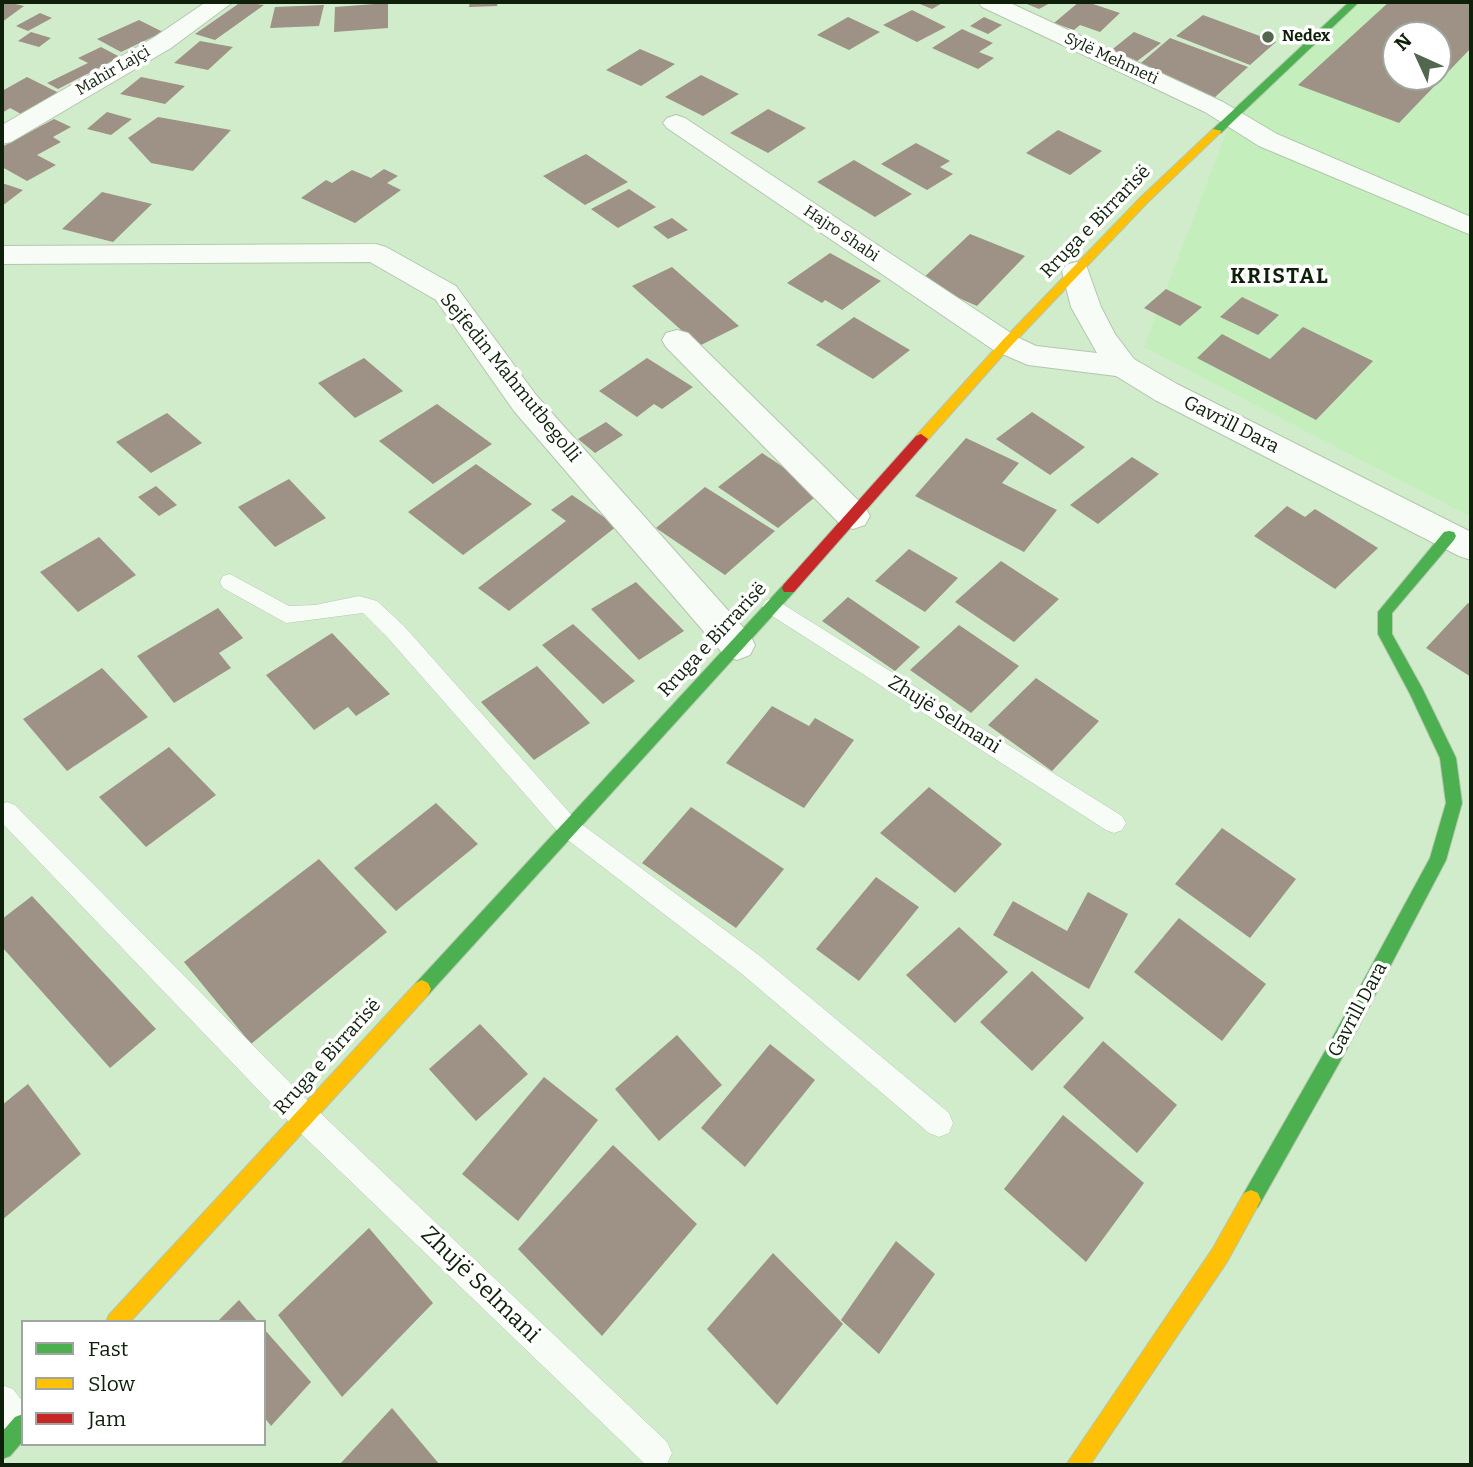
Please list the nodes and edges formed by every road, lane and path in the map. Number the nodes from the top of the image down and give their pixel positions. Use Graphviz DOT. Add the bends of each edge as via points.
graph roads {
  1 [pos="221,2"];
  2 [pos="990,2"];
  3 [pos="1354,2"];
  4 [pos="1232,118"];
  5 [pos="676,124"];
  6 [pos="2,136"];
  7 [pos="1471,227"];
  8 [pos="2,256"];
  9 [pos="1076,271"];
  10 [pos="677,340"];
  11 [pos="1006,344"];
  12 [pos="1123,366"];
  13 [pos="853,516"];
  14 [pos="1460,541"];
  15 [pos="230,582"];
  16 [pos="773,606"];
  17 [pos="737,645"];
  18 [pos="7,812"];
  19 [pos="1114,823"];
  20 [pos="568,827"];
  21 [pos="303,1116"];
  22 [pos="939,1123"];
  23 [pos="118,1320"];
  24 [pos="2,1400"];
  25 [pos="15,1433"];
  26 [pos="656,1453"];
  27 [pos="1077,1465"];
  1 -- 6 [label="street, Mahir Lajçi" via="162,43"];
  2 -- 4 [label="street, Sylë Mehmeti"];
  3 -- 4 [label="street, Rruga e Birrarisë"];
  4 -- 7 [label="street, Sylë Mehmeti" via="1268,140"];
  4 -- 9 [label="street, Rruga e Birrarisë"];
  5 -- 11 [label="street, Hajro Shabi"];
  8 -- 17 [label="street, Sejfedin Mahmutbegolli" via="376,253 446,293 525,403"];
  9 -- 11 [label="street, Rruga e Birrarisë"];
  9 -- 12 [label="street" via="1086,307"];
  10 -- 13 [label="street"];
  11 -- 12 [label="street, Gavrill Dara" via="1043,358"];
  11 -- 13 [label="street, Rruga e Birrarisë"];
  12 -- 14 [label="street, Gavrill Dara"];
  13 -- 16 [label="street, Rruga e Birrarisë"];
  14 -- 27 [label="street, Gavrill Dara" via="1385,611 1384,634 1448,758 1454,803 1438,860 1220,1255"];
  15 -- 20 [label="lane" via="286,615 351,605 370,607"];
  16 -- 17 [label="street, Rruga e Birrarisë"];
  16 -- 19 [label="lane, Zhujë Selmani"];
  17 -- 20 [label="street, Rruga e Birrarisë"];
  18 -- 21 [label="lane, Zhujë Selmani"];
  20 -- 21 [label="street, Rruga e Birrarisë"];
  20 -- 22 [label="lane" via="751,965"];
  21 -- 23 [label="street, Rruga e Birrarisë"];
  21 -- 26 [label="lane, Zhujë Selmani"];
  24 -- 25 [label="lane"];
}
